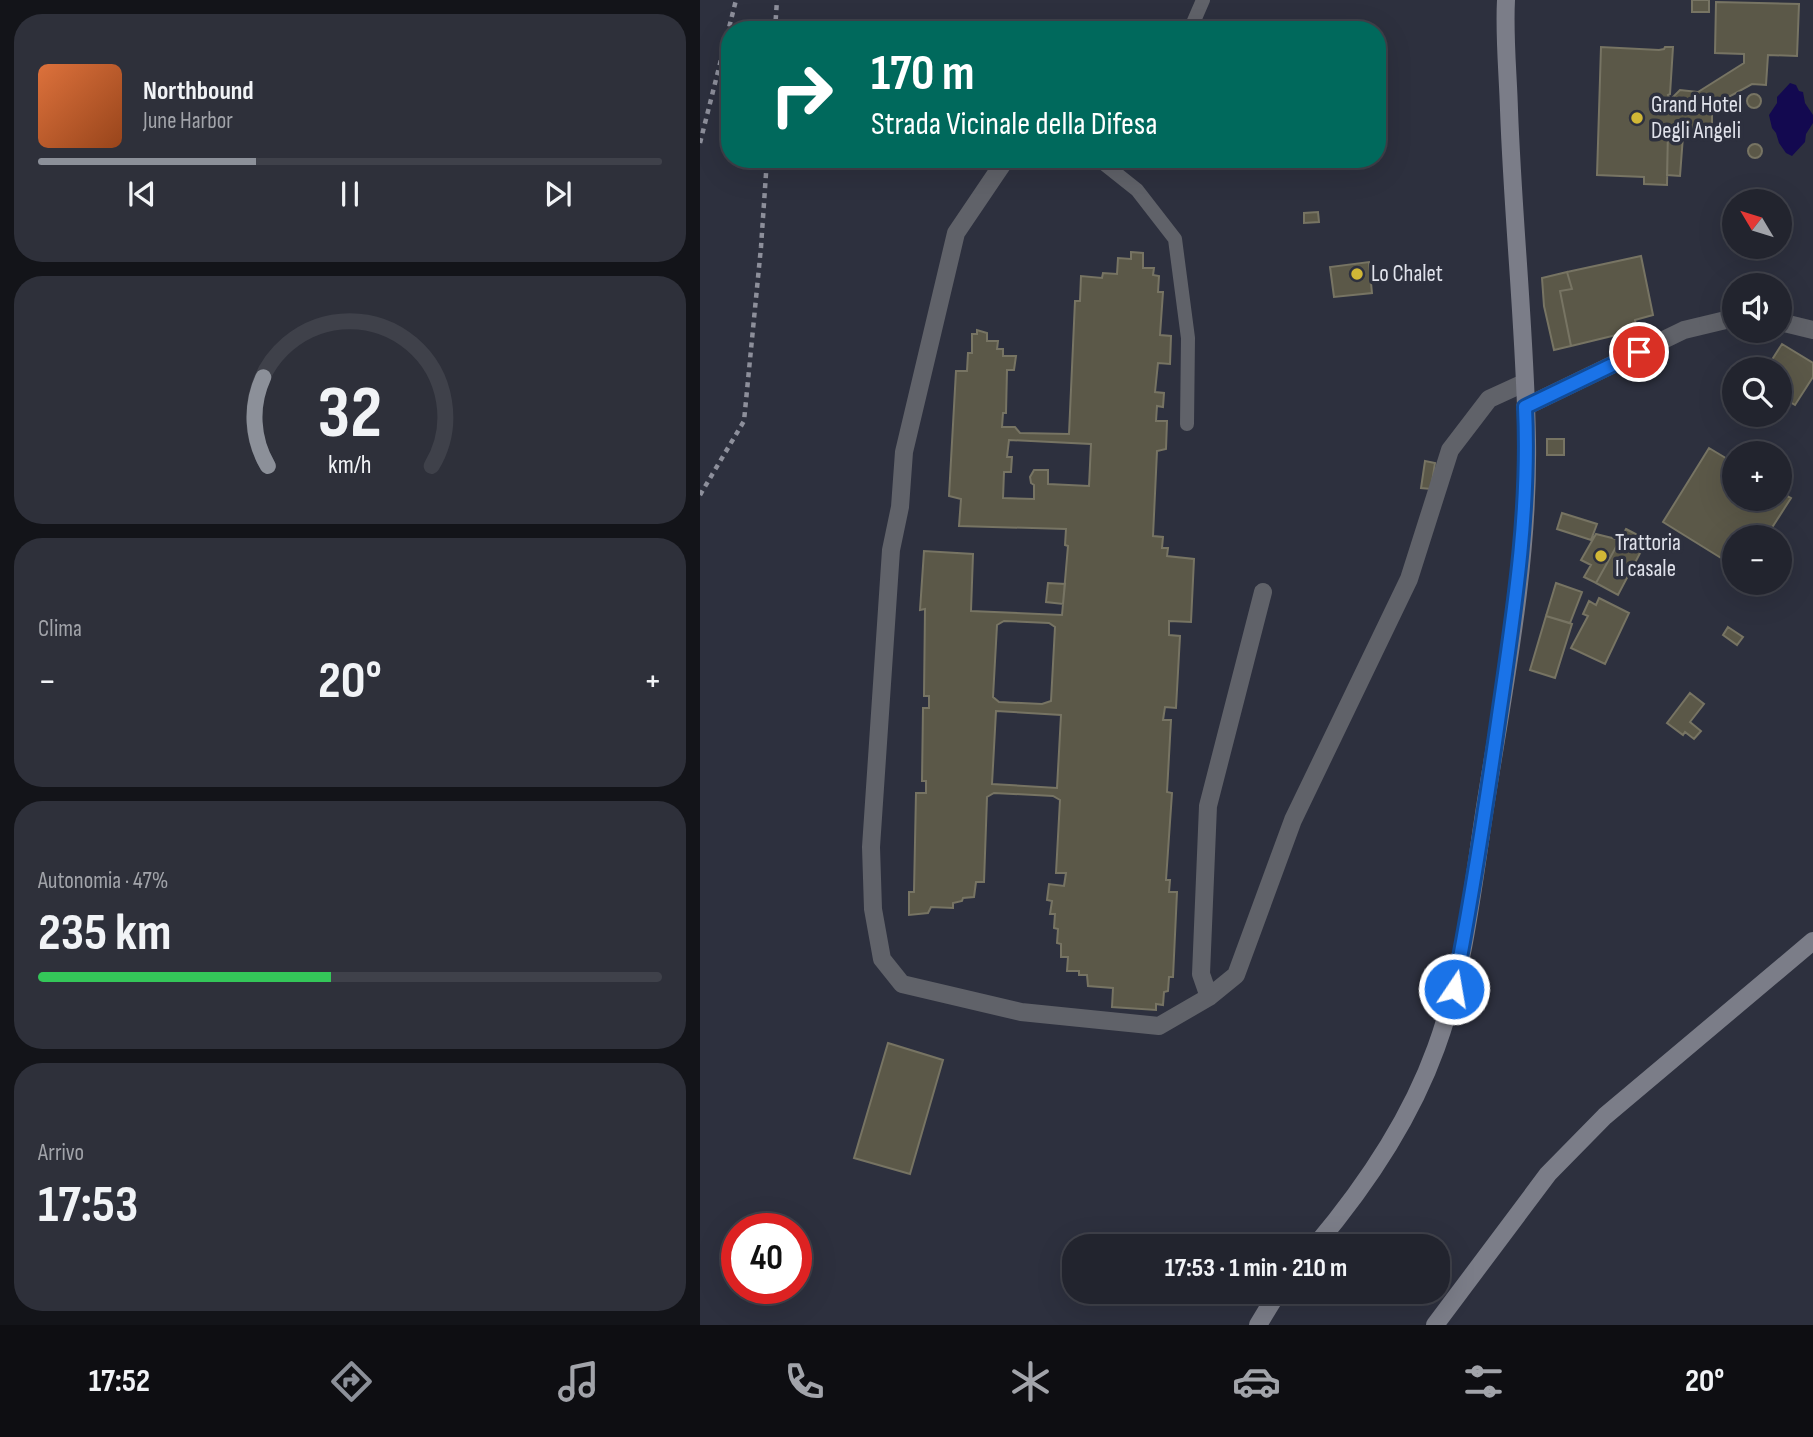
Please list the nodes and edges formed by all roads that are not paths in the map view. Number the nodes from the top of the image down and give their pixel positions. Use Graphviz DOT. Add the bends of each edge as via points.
graph roads {
  1 [pos="1203,0"];
  2 [pos="1506,0"];
  3 [pos="1194,21"];
  4 [pos="1000,168"];
  5 [pos="1109,168"];
  6 [pos="1722,321"];
  7 [pos="1792,325"];
  8 [pos="1813,330"];
  9 [pos="1524,383"];
  10 [pos="1525,407"];
  11 [pos="1187,424"];
  12 [pos="1263,592"];
  13 [pos="1813,942"];
  14 [pos="1209,997"];
  15 [pos="1324,1234"];
  16 [pos="1271,1304"];
  17 [pos="1258,1325"];
  18 [pos="1436,1325"];
  1 -- 3 [label="lane"];
  2 -- 9 [label="street"];
  4 -- 14 [label="street" via="956,233 904,452 891,550 871,847 873,909 882,959 902,984 1021,1012 1159,1026"];
  5 -- 11 [label="lane" via="1137,190 1175,239 1188,338"];
  6 -- 10 [label="street" via="1684,330"];
  7 -- 8 [label="street"];
  9 -- 10 [label="street"];
  9 -- 14 [label="street" via="1489,399 1450,450 1409,579 1293,820 1237,975"];
  10 -- 15 [label="street" via="1526,499 1516,603 1450,1009 1422,1080 1393,1136"];
  12 -- 14 [label="street" via="1208,806 1201,974"];
  13 -- 18 [label="street" via="1576,1144 1548,1174"];
  16 -- 17 [label="street"];
}
